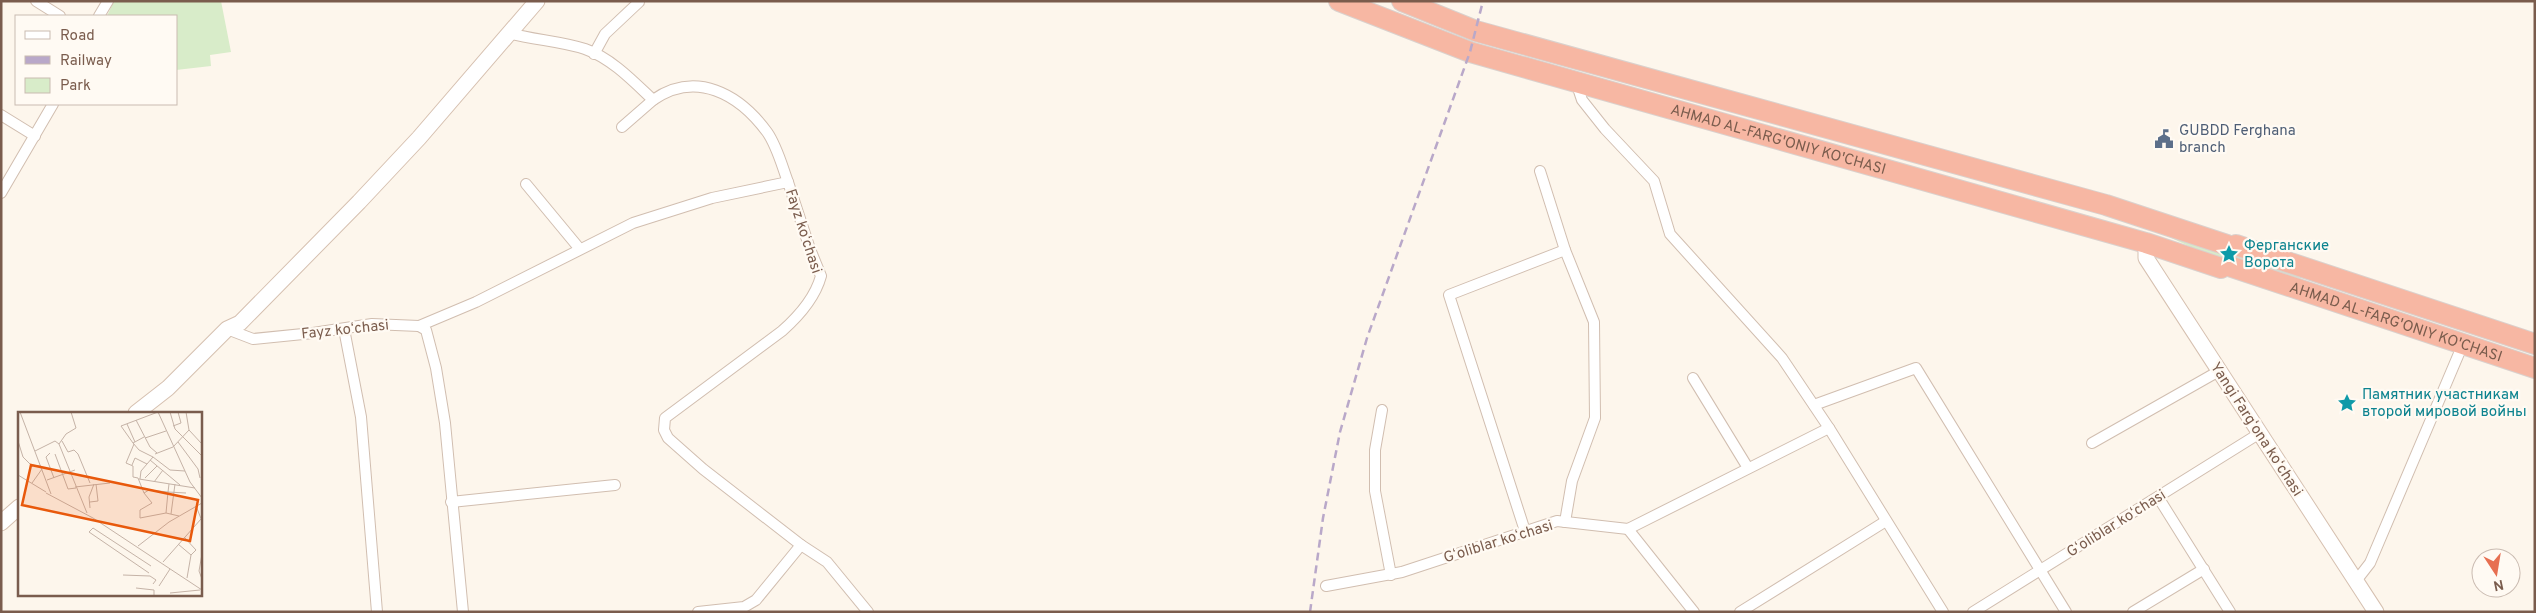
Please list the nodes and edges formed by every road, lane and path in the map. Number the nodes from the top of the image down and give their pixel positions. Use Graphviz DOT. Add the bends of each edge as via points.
graph roads {
  1 [pos="36,1"];
  2 [pos="108,1"];
  3 [pos="537,1"];
  4 [pos="1339,1"];
  5 [pos="1402,1"];
  6 [pos="639,2"];
  7 [pos="58,15"];
  8 [pos="100,15"];
  9 [pos="509,33"];
  10 [pos="594,54"];
  11 [pos="1575,81"];
  12 [pos="653,100"];
  13 [pos="52,105"];
  14 [pos="1,115"];
  15 [pos="622,127"];
  16 [pos="35,136"];
  17 [pos="1882,142"];
  18 [pos="1877,167"];
  19 [pos="1540,171"];
  20 [pos="788,182"];
  21 [pos="526,184"];
  22 [pos="1,194"];
  23 [pos="2146,243"];
  24 [pos="579,248"];
  25 [pos="1565,250"];
  26 [pos="419,326"];
  27 [pos="344,329"];
  28 [pos="227,330"];
  29 [pos="2463,344"];
  30 [pos="2535,344"];
  31 [pos="2535,368"];
  32 [pos="2220,371"];
  33 [pos="1693,378"];
  34 [pos="1814,405"];
  35 [pos="1382,410"];
  36 [pos="137,412"];
  37 [pos="1830,428"];
  38 [pos="2260,433"];
  39 [pos="2092,443"];
  40 [pos="1748,468"];
  41 [pos="615,485"];
  42 [pos="2158,497"];
  43 [pos="451,502"];
  44 [pos="18,508"];
  45 [pos="3,517"];
  46 [pos="1886,521"];
  47 [pos="1565,522"];
  48 [pos="1628,529"];
  49 [pos="1525,531"];
  50 [pos="801,545"];
  51 [pos="2204,569"];
  52 [pos="2039,570"];
  53 [pos="1392,575"];
  54 [pos="2356,581"];
  55 [pos="1326,586"];
  56 [pos="377,612"];
  57 [pos="463,612"];
  58 [pos="698,612"];
  59 [pos="868,612"];
  60 [pos="1694,612"];
  61 [pos="1740,612"];
  62 [pos="1943,612"];
  63 [pos="1972,612"];
  64 [pos="2066,612"];
  65 [pos="2133,612"];
  66 [pos="2230,612"];
  67 [pos="2376,612"];
  1 -- 7 [label="street"];
  2 -- 8 [label="street"];
  3 -- 9 [label="street"];
  4 -- 11 [label="highway, AHMAD AL-FARG'ONIY KO'CHASI" via="1470,52"];
  5 -- 17 [label="highway, AHMAD AL-FARG'ONIY KO'CHASI" via="1476,31"];
  6 -- 10 [label="street" via="605,34"];
  9 -- 10 [label="street" via="557,42"];
  9 -- 28 [label="street" via="359,202 240,323"];
  10 -- 12 [label="street" via="633,80"];
  11 -- 18 [label="highway, AHMAD AL-FARG'ONIY KO'CHASI"];
  11 -- 34 [label="street" via="1582,100 1654,181 1670,234 1782,358"];
  12 -- 15 [label="street"];
  12 -- 20 [label="street" via="666,90 691,86 717,91 738,100 768,133"];
  13 -- 16 [label="street"];
  14 -- 16 [label="street"];
  16 -- 22 [label="street"];
  17 -- 18 [label="highway"];
  17 -- 30 [label="highway, AHMAD AL-FARG'ONIY KO'CHASI" via="2106,205"];
  18 -- 23 [label="highway, AHMAD AL-FARG'ONIY KO'CHASI"];
  19 -- 25 [label="street"];
  20 -- 24 [label="street, Fayz koʻchasi" via="671,210 633,222"];
  20 -- 50 [label="street, Fayz koʻchasi" via="822,276 817,290 782,332 665,418 664,430 668,438 703,469"];
  21 -- 24 [label="street"];
  23 -- 29 [label="highway, AHMAD AL-FARG'ONIY KO'CHASI"];
  23 -- 32 [label="street, Yangi Fargʻona koʻchasi" via="2146,258"];
  24 -- 26 [label="street, Fayz koʻchasi" via="526,277"];
  25 -- 47 [label="street" via="1594,322 1596,353 1595,418 1572,481"];
  25 -- 49 [label="street" via="1449,295"];
  26 -- 27 [label="street, Fayz koʻchasi" via="381,323"];
  26 -- 43 [label="street" via="426,330 436,368 445,423"];
  27 -- 28 [label="street, Fayz koʻchasi" via="253,339"];
  27 -- 56 [label="street" via="361,417"];
  28 -- 36 [label="street" via="168,388"];
  29 -- 31 [label="highway, AHMAD AL-FARG'ONIY KO'CHASI"];
  29 -- 54 [label="street" via="2370,563"];
  32 -- 38 [label="street, Yangi Fargʻona koʻchasi"];
  32 -- 39 [label="street"];
  33 -- 40 [label="street"];
  34 -- 37 [label="street"];
  34 -- 52 [label="street" via="1916,368"];
  35 -- 53 [label="street" via="1375,450 1375,491"];
  37 -- 40 [label="street"];
  37 -- 46 [label="street"];
  38 -- 42 [label="street, Gʻoliblar koʻchasi"];
  38 -- 54 [label="street, Yangi Fargʻona koʻchasi"];
  40 -- 48 [label="street"];
  41 -- 43 [label="street"];
  42 -- 51 [label="street"];
  42 -- 52 [label="street, Gʻoliblar koʻchasi"];
  43 -- 57 [label="street"];
  44 -- 45 [label="street"];
  46 -- 61 [label="street"];
  46 -- 62 [label="street"];
  47 -- 48 [label="street, Gʻoliblar koʻchasi"];
  47 -- 49 [label="street, Gʻoliblar koʻchasi" via="1557,521"];
  48 -- 60 [label="street"];
  49 -- 53 [label="street, Gʻoliblar koʻchasi"];
  50 -- 58 [label="street" via="756,600 744,607"];
  50 -- 59 [label="street, Fayz koʻchasi" via="827,562"];
  51 -- 65 [label="street"];
  51 -- 66 [label="street"];
  52 -- 63 [label="street, Gʻoliblar koʻchasi"];
  52 -- 64 [label="street"];
  53 -- 55 [label="street, Gʻoliblar koʻchasi"];
  54 -- 67 [label="street, Yangi Fargʻona koʻchasi"];
}
